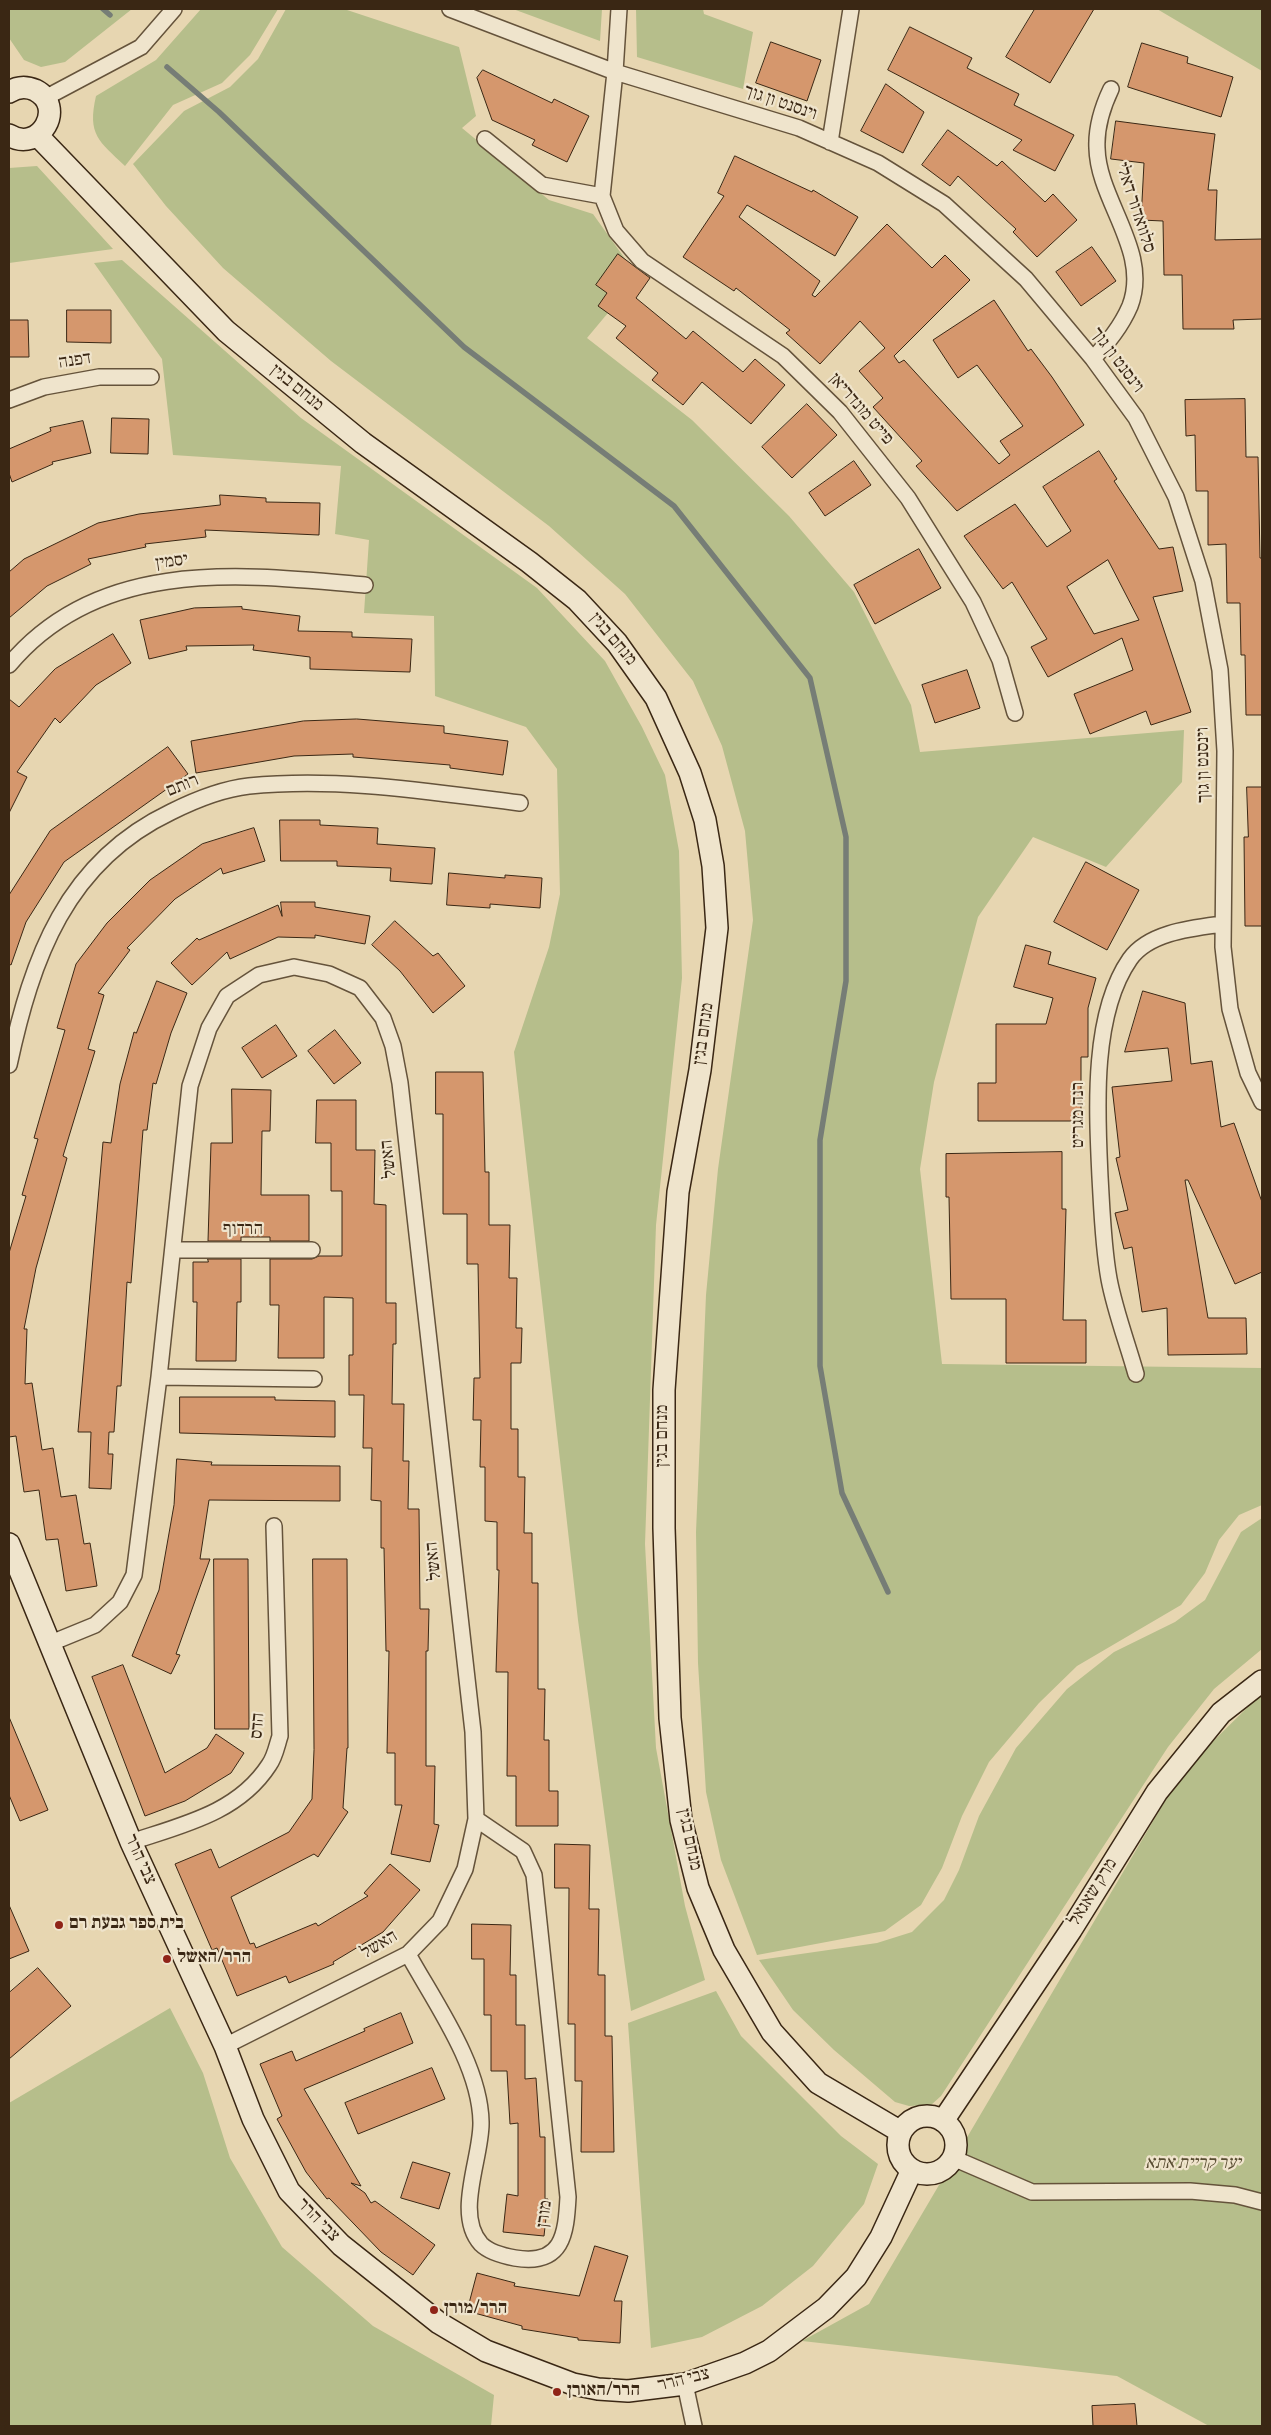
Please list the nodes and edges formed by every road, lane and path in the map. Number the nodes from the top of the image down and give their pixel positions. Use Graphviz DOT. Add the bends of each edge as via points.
graph roads {
  1 [pos="174,9"];
  2 [pos="450,9"];
  3 [pos="619,9"];
  4 [pos="850,9"];
  5 [pos="615,72"];
  6 [pos="1111,89"];
  7 [pos="9,92"];
  8 [pos="45,98"];
  9 [pos="9,135"];
  10 [pos="38,136"];
  11 [pos="485,139"];
  12 [pos="830,142"];
  13 [pos="602,196"];
  14 [pos="1093,359"];
  15 [pos="151,377"];
  16 [pos="9,400"];
  17 [pos="365,585"];
  18 [pos="9,665"];
  19 [pos="1015,713"];
  20 [pos="520,803"];
  21 [pos="1223,924"];
  22 [pos="9,1065"];
  23 [pos="1262,1102"];
  24 [pos="173,1250"];
  25 [pos="312,1250"];
  26 [pos="1136,1374"];
  27 [pos="159,1377"];
  28 [pos="314,1379"];
  29 [pos="274,1526"];
  30 [pos="9,1544"];
  31 [pos="51,1643"];
  32 [pos="1262,1681"];
  33 [pos="476,1819"];
  34 [pos="131,1842"];
  35 [pos="408,1954"];
  36 [pos="225,2046"];
  37 [pos="943,2121"];
  38 [pos="901,2132"];
  39 [pos="953,2158"];
  40 [pos="912,2170"];
  41 [pos="1262,2202"];
  42 [pos="685,2384"];
  43 [pos="694,2426"];
  1 -- 8 [label="street" via="141,47"];
  2 -- 5 [label="street, וינסנט ון גוך"];
  3 -- 5 [label="street, פייט מונדריאן"];
  4 -- 12 [label="street"];
  5 -- 12 [label="street, וינסנט ון גוך" via="799,128"];
  5 -- 13 [label="street, פייט מונדריאן"];
  6 -- 14 [label="street, סלוואדור דאלי" via="1097,127 1096,150 1128,242 1134,283 1130,304 1119,329"];
  7 -- 8 [label="street" via="31,88"];
  8 -- 10 [label="street" via="50,114"];
  9 -- 10 [label="street" via="22,140"];
  10 -- 38 [label="street, מנחם בגין" via="226,331 363,443 577,600 617,643 656,698 690,773 705,820 713,866 717,928 700,1070 678,1192 664,1390 664,1528 670,1718 681,1820 698,1888 724,1950 772,2032 818,2083"];
  11 -- 13 [label="street" via="542,185"];
  12 -- 14 [label="street, וינסנט ון גוך" via="878,163 944,204 1026,279"];
  13 -- 19 [label="street, פייט מונדריאן" via="616,231 642,261 783,356 846,420 908,498 973,602 1000,660"];
  14 -- 21 [label="street, וינסנט ון גוך" via="1136,418 1171,488 1203,581 1220,670 1225,750"];
  15 -- 16 [label="street, דפנה" via="99,376 44,387"];
  17 -- 18 [label="street, יסמין" via="271,577 186,578 120,590 67,614 22,649"];
  20 -- 22 [label="street, רותם" via="368,785 304,782 247,786 196,800 148,823 101,860 69,898 40,953 20,1014"];
  21 -- 23 [label="street, וינסנט ון גוך" via="1230,1009 1248,1073"];
  21 -- 26 [label="street, רנה מגריט" via="1155,938 1130,958 1112,993 1100,1052 1097,1116 1108,1270"];
  24 -- 25 [label="street, הרדוף"];
  24 -- 27 [label="street, האשל"];
  24 -- 33 [label="street, האשל" via="190,1086 208,1028 227,996 259,975 294,967 329,974 360,988 384,1018 400,1084 473,1732"];
  27 -- 28 [label="street"];
  27 -- 31 [label="street, האשל" via="134,1575 120,1602 95,1625"];
  29 -- 34 [label="street, הדס" via="280,1736 270,1764 249,1789 213,1815"];
  30 -- 31 [label="street, צבי הרר"];
  31 -- 34 [label="street, צבי הרר"];
  32 -- 37 [label="street, מרק שאגאל" via="1220,1714 1157,1792 1071,1930"];
  33 -- 35 [label="street, האשל" via="465,1869 440,1921"];
  33 -- 35 [label="street, מורן" via="523,1851 534,1875 568,2197 566,2228 552,2254 530,2261 502,2256 481,2244 472,2228 468,2208 481,2123 476,2088 468,2061"];
  34 -- 36 [label="street, צבי הרר"];
  35 -- 36 [label="street, האשל"];
  36 -- 42 [label="street, צבי הרר" via="252,2119 289,2191 340,2245 439,2323 486,2351 581,2386 628,2391"];
  37 -- 38 [label="street" via="924,2117 915,2119"];
  37 -- 39 [label="street" via="954,2134"];
  38 -- 40 [label="street" via="898,2149"];
  39 -- 40 [label="street" via="940,2171 921,2174"];
  39 -- 41 [label="street" via="1032,2192 1190,2191 1235,2195"];
  40 -- 42 [label="street, צבי הרר" via="881,2238 856,2277 826,2308 769,2351"];
  42 -- 43 [label="street"];
}
